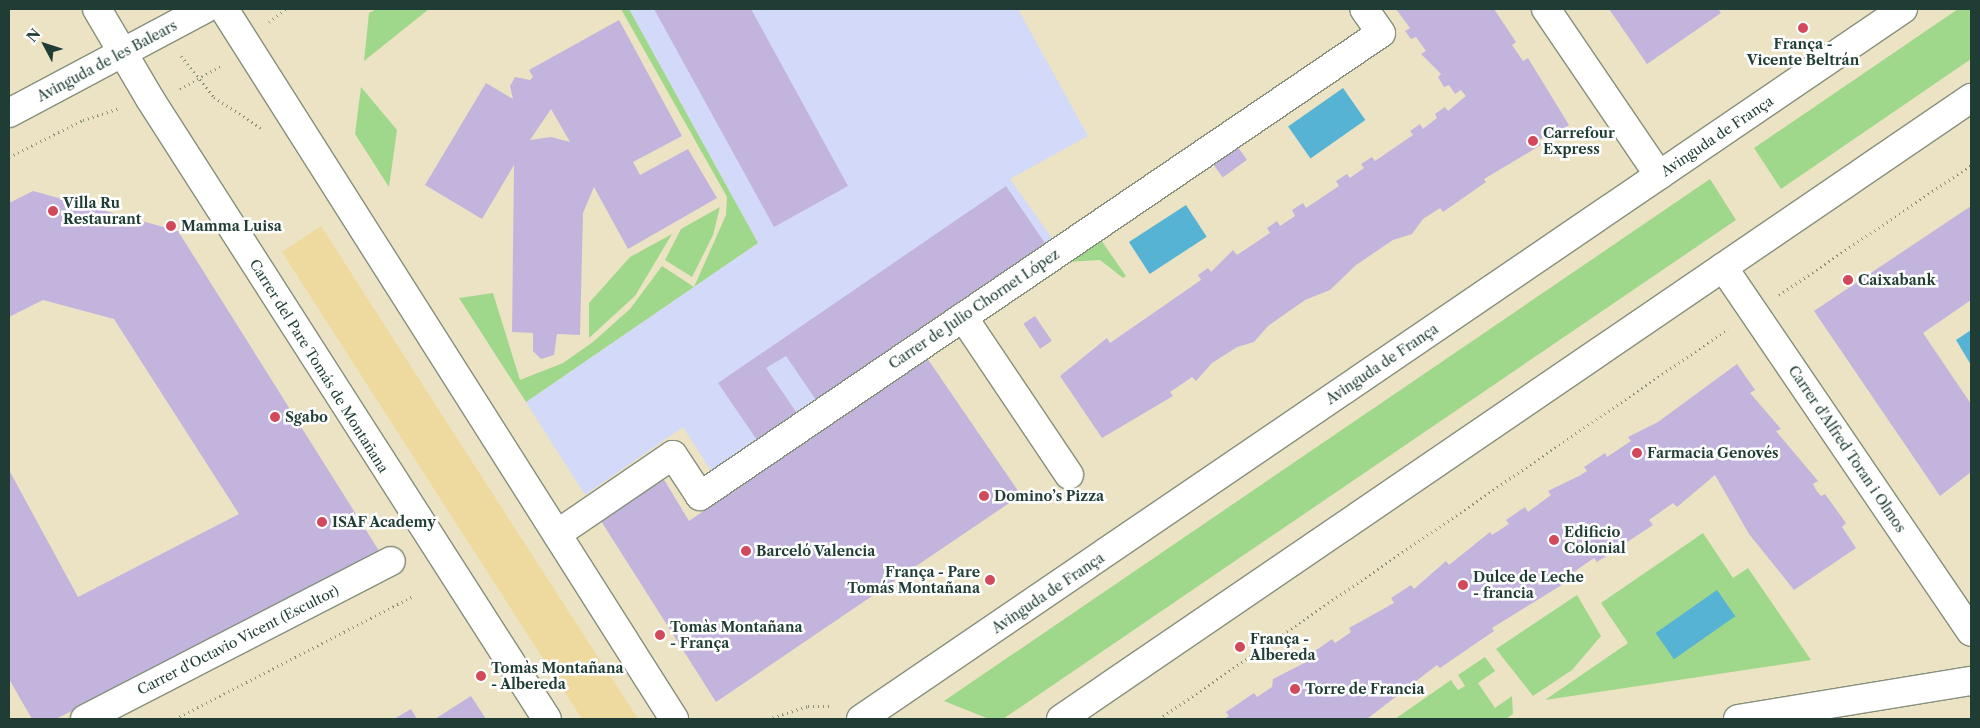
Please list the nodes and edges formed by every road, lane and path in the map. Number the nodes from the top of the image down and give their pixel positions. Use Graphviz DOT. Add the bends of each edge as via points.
graph roads {
  1 [pos="97,9"];
  2 [pos="205,9"];
  3 [pos="224,9"];
  4 [pos="1364,9"];
  5 [pos="1546,9"];
  6 [pos="1903,9"];
  7 [pos="123,55"];
  8 [pos="1971,98"];
  9 [pos="9,113"];
  10 [pos="1971,165"];
  11 [pos="1659,175"];
  12 [pos="1723,267"];
  13 [pos="1770,301"];
  14 [pos="963,317"];
  15 [pos="1736,324"];
  16 [pos="1069,475"];
  17 [pos="557,534"];
  18 [pos="391,561"];
  19 [pos="413,596"];
  20 [pos="1971,632"];
  21 [pos="1971,681"];
  22 [pos="823,704"];
  23 [pos="85,719"];
  24 [pos="175,719"];
  25 [pos="547,719"];
  26 [pos="674,719"];
  27 [pos="768,719"];
  28 [pos="861,719"];
  29 [pos="1061,719"];
  30 [pos="1159,719"];
  31 [pos="1738,719"];
  1 -- 7 [label="main road, Carrer del Pare Tomás de Montañana"];
  2 -- 7 [label="main road, Avinguda de les Balears"];
  3 -- 17 [label="main road"];
  4 -- 14 [label="main road, Carrer de Julio Chornet López" via="1380,33"];
  5 -- 11 [label="main road"];
  6 -- 11 [label="main road, Avinguda de França"];
  7 -- 9 [label="main road, Avinguda de les Balears"];
  7 -- 25 [label="main road, Carrer del Pare Tomás de Montañana"];
  8 -- 12 [label="main road"];
  10 -- 13 [label="path"];
  11 -- 28 [label="main road, Avinguda de França"];
  12 -- 20 [label="main road, Carrer d'Alfred Toran i Olmos"];
  12 -- 29 [label="main road"];
  14 -- 16 [label="main road"];
  14 -- 17 [label="main road, Carrer de Julio Chornet López" via="700,496 673,454"];
  15 -- 30 [label="path"];
  17 -- 26 [label="main road"];
  18 -- 23 [label="main road, Carrer d'Octavio Vicent (Escultor)"];
  19 -- 24 [label="path"];
  21 -- 31 [label="main road"];
  22 -- 27 [label="path"];
}
